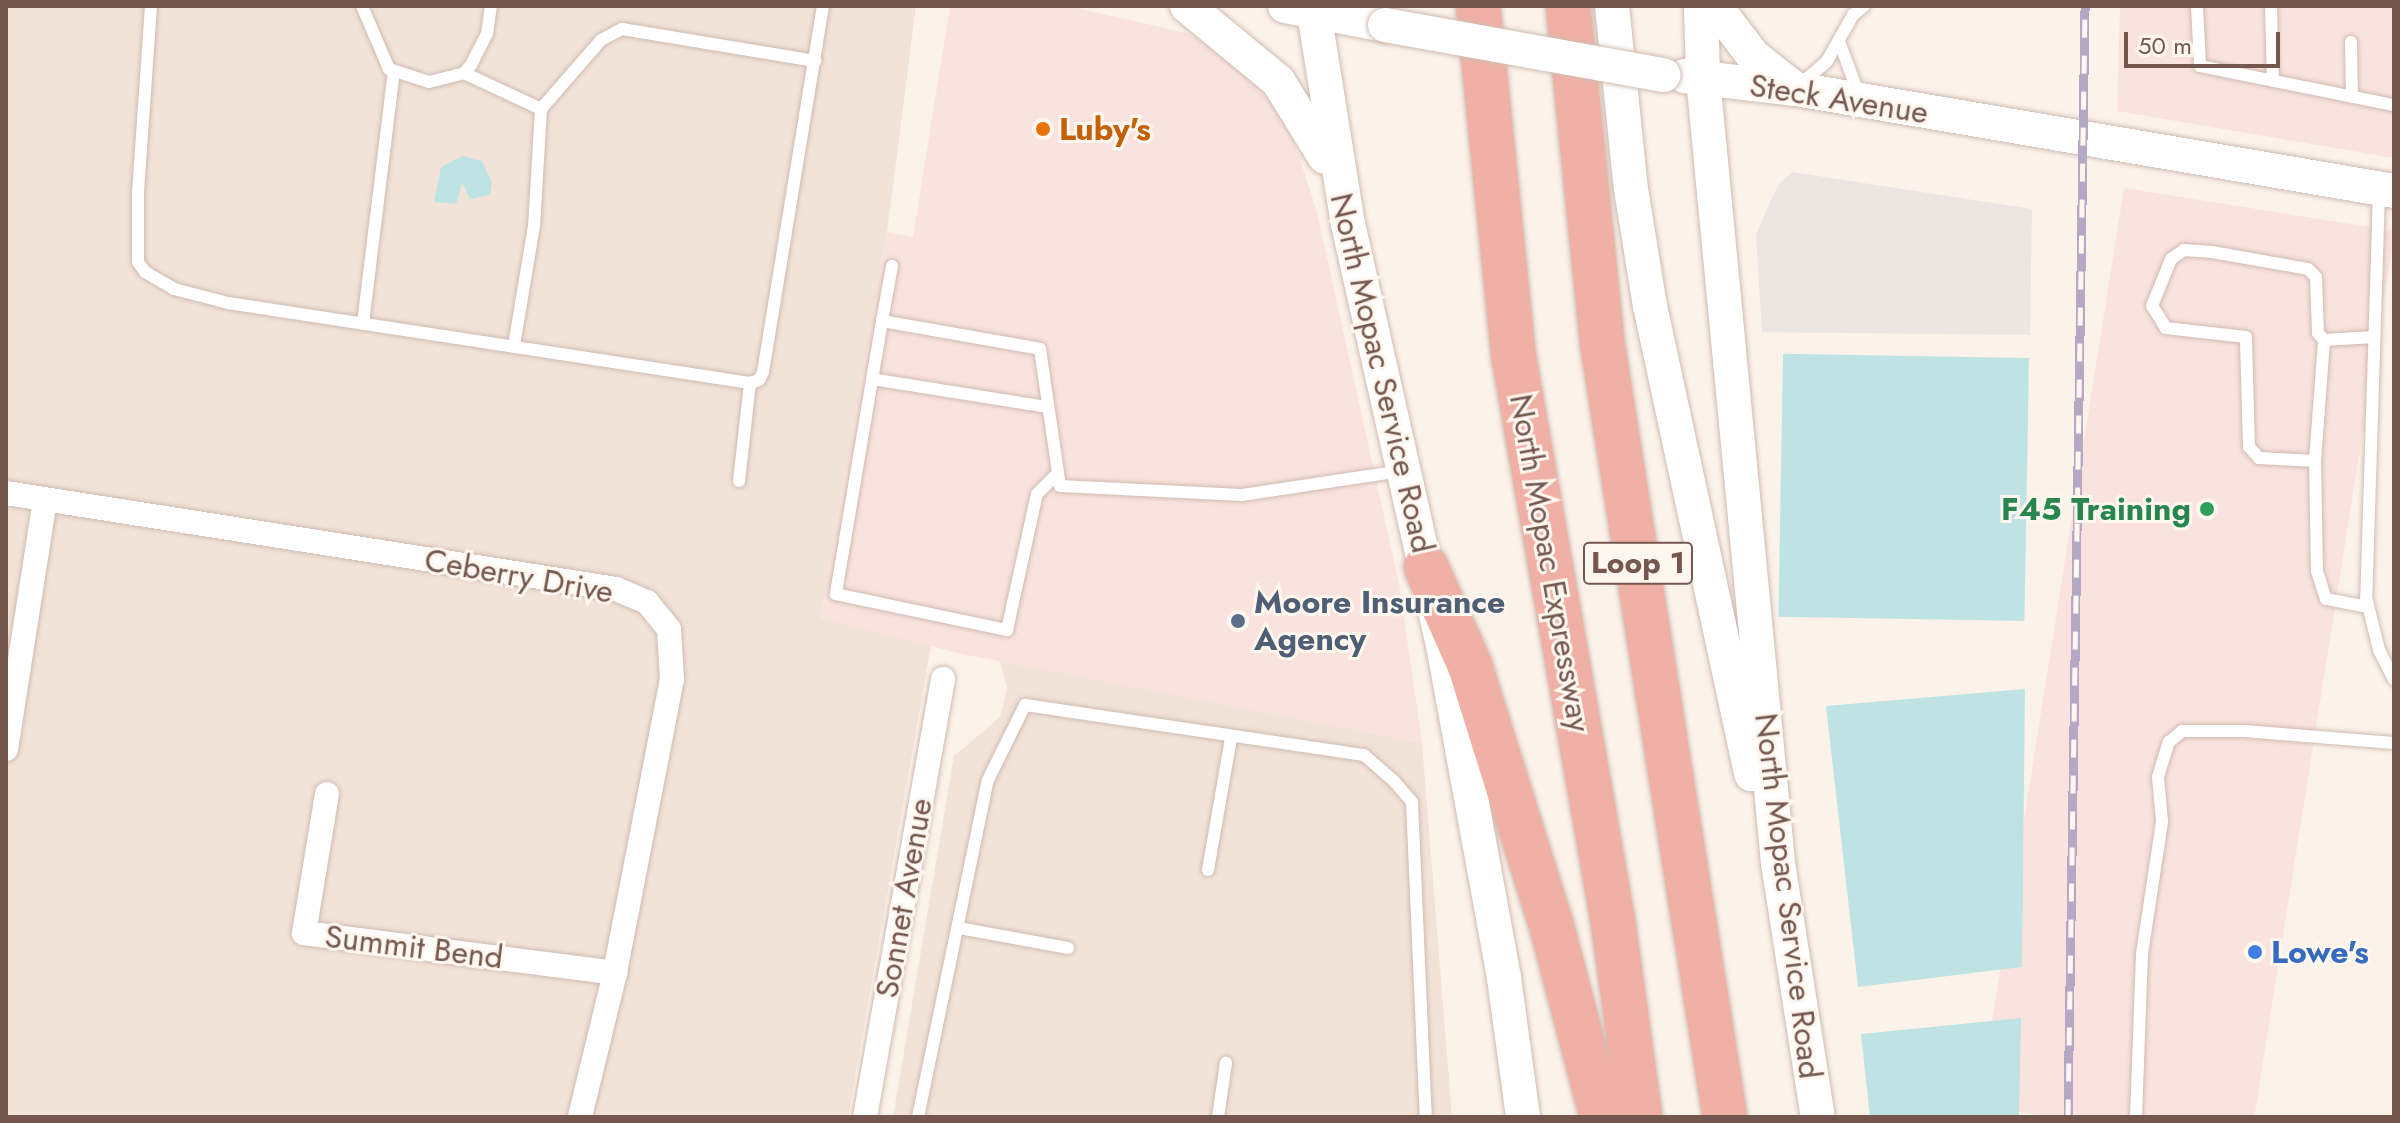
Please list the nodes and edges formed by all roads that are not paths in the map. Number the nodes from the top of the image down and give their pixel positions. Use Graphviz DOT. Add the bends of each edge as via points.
graph roads {
  1 [pos="151,6"];
  2 [pos="362,6"];
  3 [pos="491,6"];
  4 [pos="823,6"];
  5 [pos="1187,6"];
  6 [pos="1478,6"];
  7 [pos="1505,6"];
  8 [pos="1540,6"];
  9 [pos="1568,6"];
  10 [pos="1612,6"];
  11 [pos="1701,6"];
  12 [pos="1715,6"];
  13 [pos="1864,6"];
  14 [pos="2197,6"];
  15 [pos="2271,6"];
  16 [pos="1304,8"];
  17 [pos="1839,41"];
  18 [pos="2351,42"];
  19 [pos="815,61"];
  20 [pos="394,72"];
  21 [pos="464,73"];
  22 [pos="1703,78"];
  23 [pos="2273,81"];
  24 [pos="1796,89"];
  25 [pos="2352,97"];
  26 [pos="1860,101"];
  27 [pos="2394,105"];
  28 [pos="541,109"];
  29 [pos="1340,185"];
  30 [pos="2386,190"];
  31 [pos="892,266"];
  32 [pos="882,321"];
  33 [pos="363,323"];
  34 [pos="2374,337"];
  35 [pos="2324,340"];
  36 [pos="514,346"];
  37 [pos="872,379"];
  38 [pos="750,383"];
  39 [pos="1047,407"];
  40 [pos="2315,461"];
  41 [pos="1404,470"];
  42 [pos="1058,473"];
  43 [pos="739,481"];
  44 [pos="6,493"];
  45 [pos="45,501"];
  46 [pos="1426,567"];
  47 [pos="2368,607"];
  48 [pos="943,679"];
  49 [pos="2394,679"];
  50 [pos="1231,738"];
  51 [pos="2394,743"];
  52 [pos="6,749"];
  53 [pos="327,794"];
  54 [pos="1778,863"];
  55 [pos="1208,870"];
  56 [pos="959,928"];
  57 [pos="1068,948"];
  58 [pos="615,973"];
  59 [pos="1226,1063"];
  60 [pos="580,1117"];
  61 [pos="865,1117"];
  62 [pos="918,1117"];
  63 [pos="1218,1117"];
  64 [pos="1426,1117"];
  65 [pos="1523,1117"];
  66 [pos="1602,1117"];
  67 [pos="1640,1117"];
  68 [pos="1661,1117"];
  69 [pos="1697,1117"];
  70 [pos="1725,1117"];
  71 [pos="1818,1117"];
  72 [pos="2136,1117"];
  1 -- 33 [label="lane" via="138,262 174,289 228,303"];
  2 -- 20 [label="lane"];
  3 -- 21 [label="lane" via="487,34"];
  4 -- 19 [label="lane"];
  5 -- 29 [label="main road" via="1278,81 1300,109"];
  6 -- 67 [label="highway, North Mopac Expressway / Loop 1" via="1514,358 1613,922"];
  7 -- 68 [label="highway" via="1550,422 1631,903"];
  8 -- 69 [label="highway" via="1562,241 1586,414"];
  9 -- 70 [label="highway, Loop 1" via="1603,348"];
  10 -- 54 [label="main road" via="1629,173 1650,306 1752,778"];
  11 -- 22 [label="main road, North Mopac Service Road"];
  12 -- 24 [label="main road" via="1754,57"];
  13 -- 17 [label="lane"];
  14 -- 23 [label="lane" via="2200,66"];
  15 -- 23 [label="lane"];
  16 -- 22 [label="main road, Steck Avenue, bridge"];
  16 -- 29 [label="main road, North Mopac Service Road"];
  17 -- 24 [label="lane" via="1827,61"];
  17 -- 26 [label="lane"];
  18 -- 25 [label="lane"];
  19 -- 28 [label="lane" via="622,29 601,40"];
  19 -- 38 [label="lane" via="763,372"];
  20 -- 21 [label="lane" via="429,82"];
  20 -- 33 [label="lane"];
  21 -- 28 [label="lane"];
  22 -- 24 [label="main road, Steck Avenue"];
  22 -- 54 [label="main road, North Mopac Service Road"];
  23 -- 25 [label="lane"];
  24 -- 26 [label="main road, Steck Avenue"];
  25 -- 27 [label="lane"];
  26 -- 30 [label="main road, Steck Avenue"];
  28 -- 36 [label="lane" via="534,226"];
  29 -- 41 [label="main road, North Mopac Service Road"];
  30 -- 34 [label="lane"];
  31 -- 32 [label="lane"];
  32 -- 37 [label="lane"];
  32 -- 39 [label="lane" via="1040,349"];
  33 -- 36 [label="lane"];
  34 -- 35 [label="lane"];
  34 -- 47 [label="lane"];
  35 -- 40 [label="lane"];
  35 -- 40 [label="lane" via="2318,333 2316,277 2308,269 2184,250 2161,276 2152,306 2166,328 2246,337 2249,447 2259,458"];
  36 -- 38 [label="lane"];
  37 -- 39 [label="lane"];
  37 -- 42 [label="lane" via="836,594 1007,630 1037,494"];
  38 -- 43 [label="lane"];
  39 -- 42 [label="lane"];
  40 -- 47 [label="lane" via="2317,572 2326,599"];
  41 -- 42 [label="lane" via="1242,495 1060,486"];
  41 -- 46 [label="main road, North Mopac Service Road"];
  44 -- 45 [label="street, Ceberry Drive"];
  45 -- 52 [label="street"];
  45 -- 58 [label="street, Ceberry Drive" via="616,589 647,602 669,629 672,679"];
  46 -- 65 [label="main road, North Mopac Service Road" via="1504,978"];
  46 -- 66 [label="highway" via="1470,666 1551,924"];
  47 -- 49 [label="lane" via="2379,650"];
  48 -- 61 [label="street, Sonnet Avenue"];
  50 -- 55 [label="lane"];
  50 -- 56 [label="lane" via="1025,705 988,780"];
  50 -- 64 [label="lane" via="1364,755 1412,802"];
  51 -- 72 [label="lane" via="2244,731 2182,731 2169,742 2158,777 2162,821 2142,954"];
  53 -- 58 [label="street, Summit Bend" via="304,933"];
  54 -- 71 [label="main road, North Mopac Service Road"];
  56 -- 57 [label="lane"];
  56 -- 62 [label="lane"];
  58 -- 60 [label="street, Ceberry Drive"];
  59 -- 63 [label="lane"];
}
